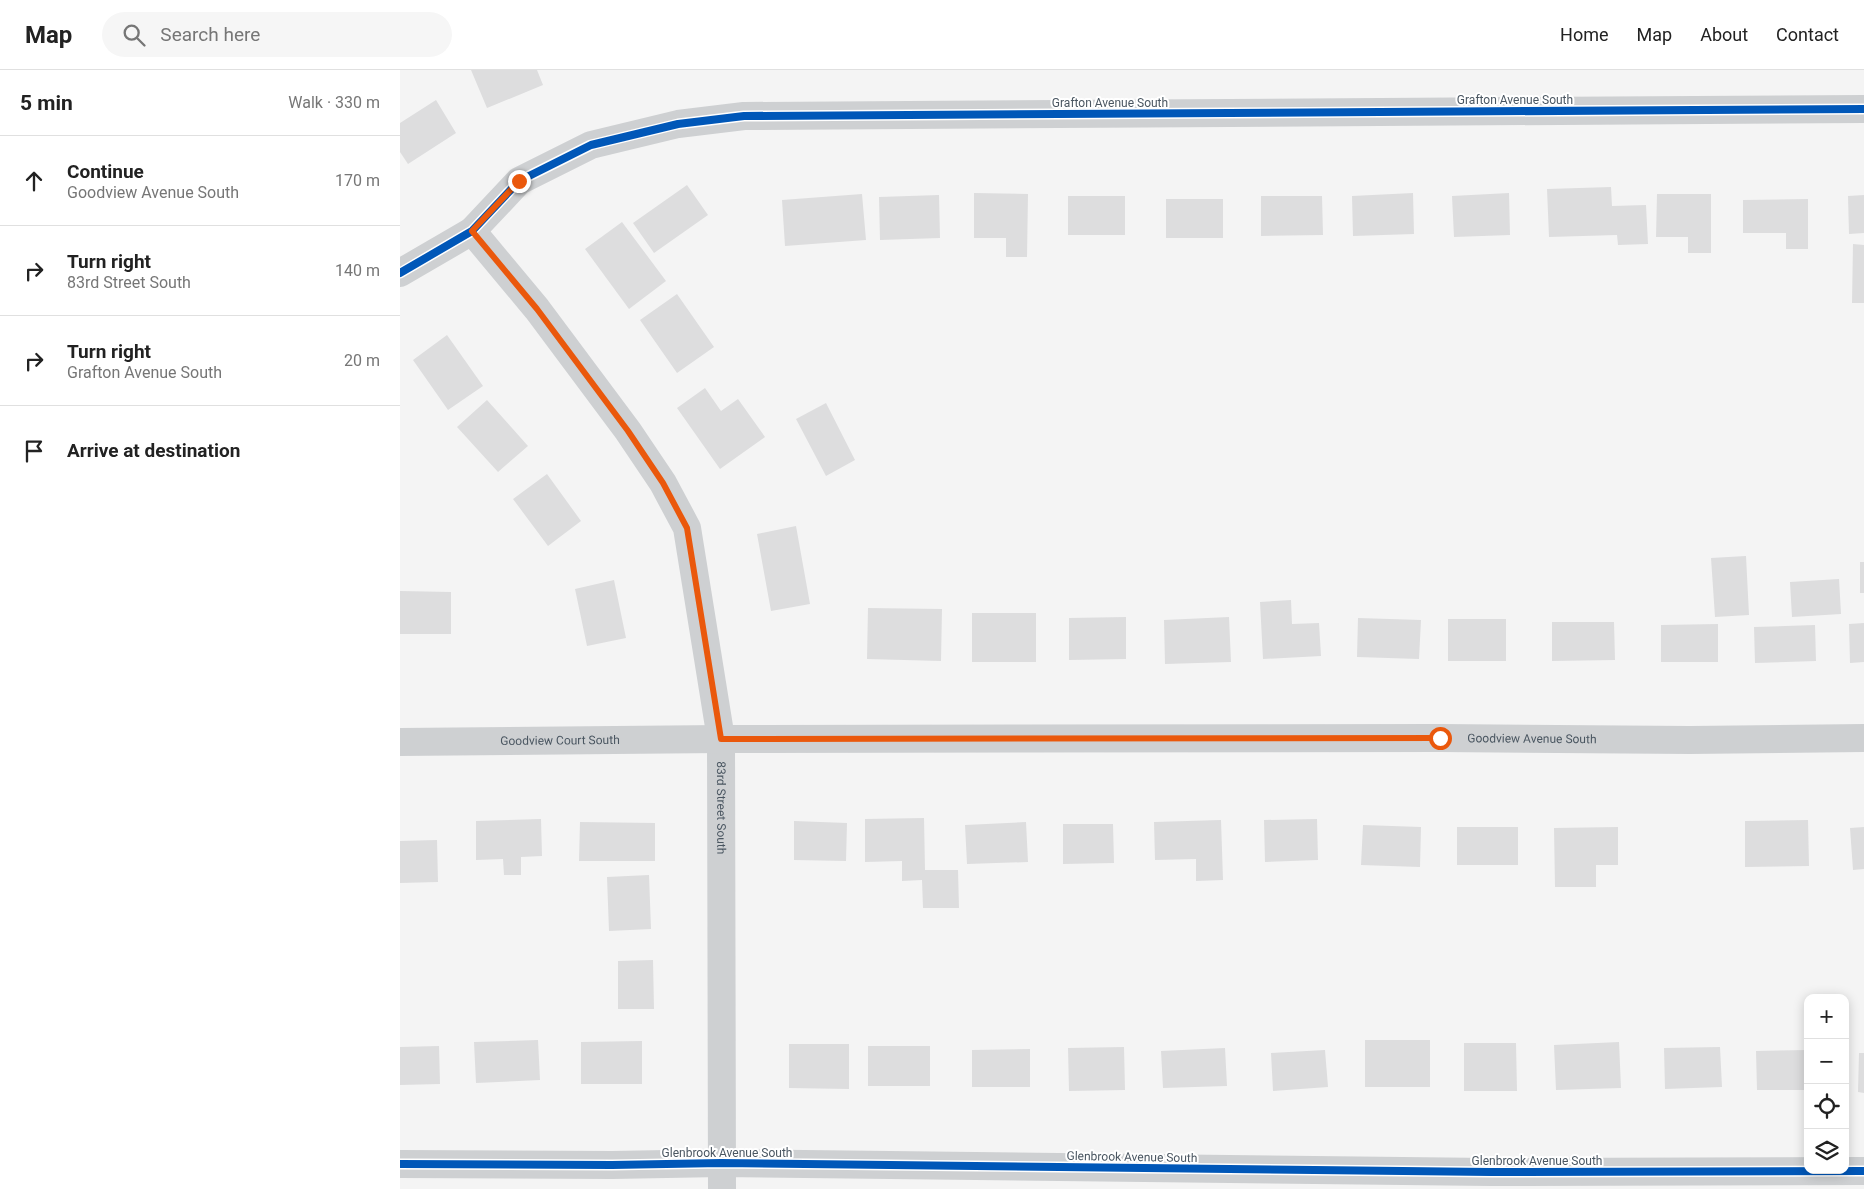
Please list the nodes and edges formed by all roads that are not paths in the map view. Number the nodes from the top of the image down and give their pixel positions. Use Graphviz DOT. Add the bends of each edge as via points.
graph roads {
  1 [pos="1864,110"];
  2 [pos="472,231"];
  3 [pos="400,273"];
  4 [pos="1864,738"];
  5 [pos="721,739"];
  6 [pos="400,742"];
  7 [pos="400,1164"];
  8 [pos="1864,1171"];
  9 [pos="722,1176"];
  1 -- 2 [label="street, Grafton Avenue South" via="744,116 678,124 591,145 519,181"];
  2 -- 3 [label="street, Grafton Avenue South"];
  2 -- 5 [label="street, 83rd Street South" via="537,309 628,431 663,483 687,528"];
  4 -- 5 [label="street, Goodview Avenue South"];
  5 -- 6 [label="street, Goodview Court South"];
  5 -- 9 [label="street, 83rd Street South"];
  7 -- 9 [label="street, Glenbrook Avenue South" via="612,1165"];
  8 -- 9 [label="street, Glenbrook Avenue South"];
}
